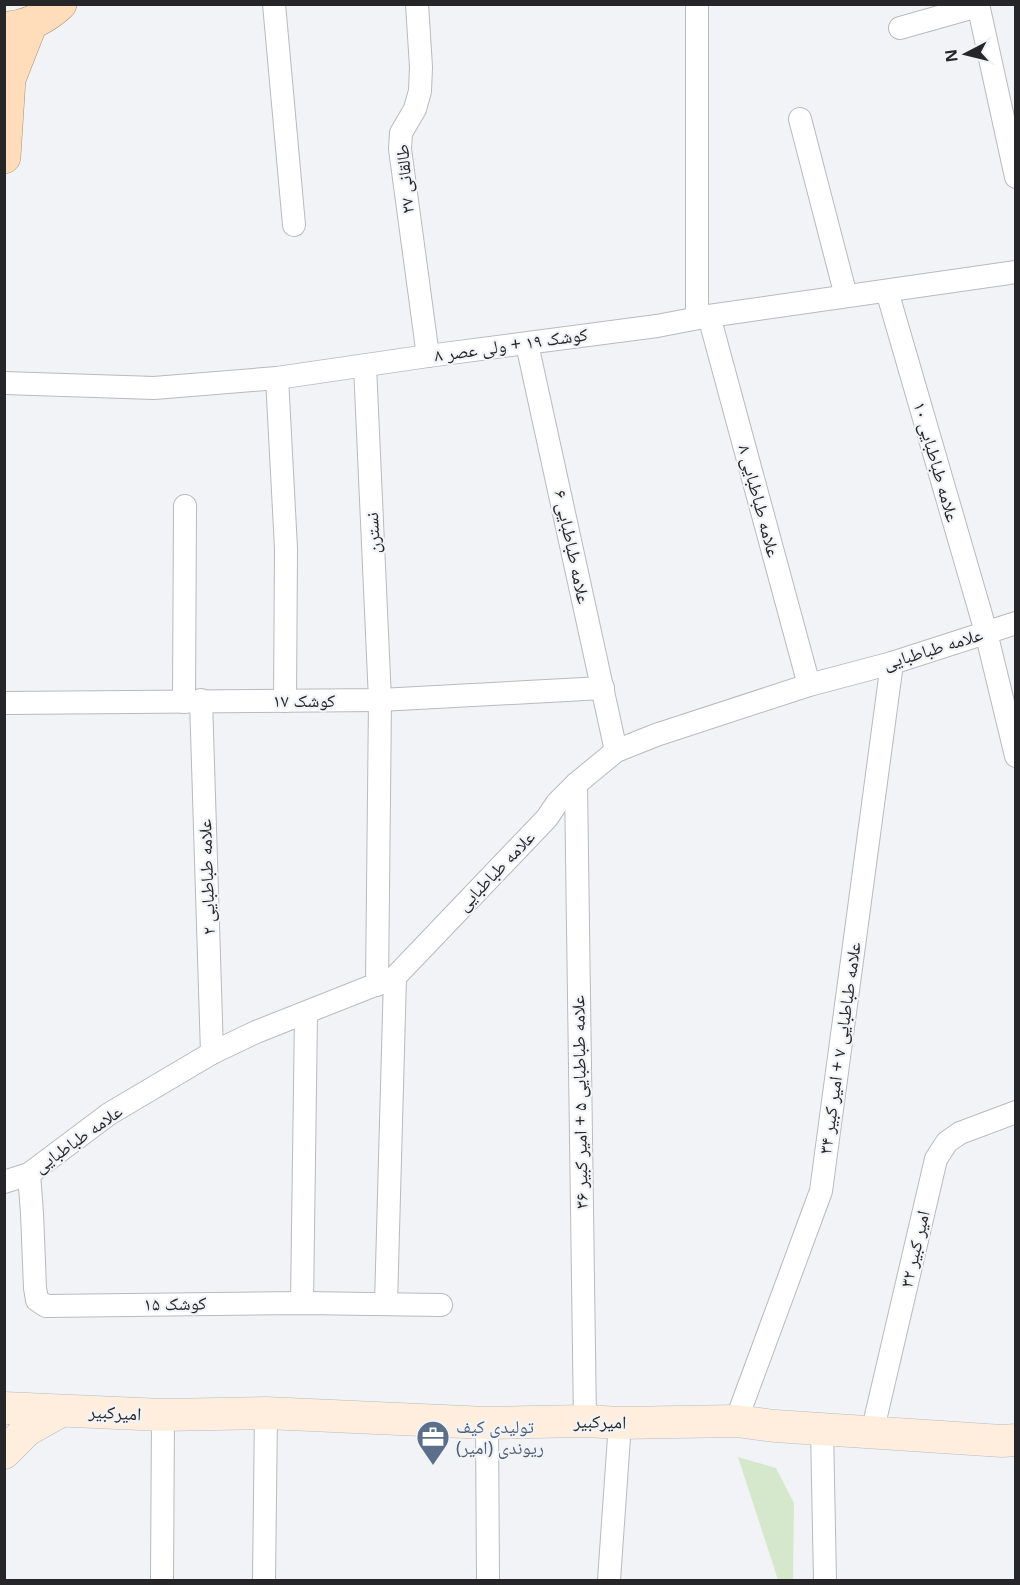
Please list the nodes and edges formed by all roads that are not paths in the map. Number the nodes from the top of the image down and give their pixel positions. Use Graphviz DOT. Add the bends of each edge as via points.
graph roads {
  1 [pos="60,4"];
  2 [pos="274,4"];
  3 [pos="417,4"];
  4 [pos="697,4"];
  5 [pos="978,5"];
  6 [pos="18,25"];
  7 [pos="900,28"];
  8 [pos="800,119"];
  9 [pos="4,157"];
  10 [pos="1016,177"];
  11 [pos="294,225"];
  12 [pos="1016,272"];
  13 [pos="887,291"];
  14 [pos="846,296"];
  15 [pos="703,317"];
  16 [pos="527,344"];
  17 [pos="428,356"];
  18 [pos="365,366"];
  19 [pos="277,378"];
  20 [pos="4,383"];
  21 [pos="185,506"];
  22 [pos="1016,623"];
  23 [pos="986,632"];
  24 [pos="892,663"];
  25 [pos="809,685"];
  26 [pos="603,688"];
  27 [pos="380,700"];
  28 [pos="193,701"];
  29 [pos="285,701"];
  30 [pos="4,703"];
  31 [pos="616,751"];
  32 [pos="1016,756"];
  33 [pos="576,784"];
  34 [pos="386,981"];
  35 [pos="306,1014"];
  36 [pos="212,1053"];
  37 [pos="1016,1112"];
  38 [pos="29,1174"];
  39 [pos="4,1182"];
  40 [pos="302,1303"];
  41 [pos="386,1304"];
  42 [pos="441,1305"];
  43 [pos="4,1408"];
  44 [pos="61,1411"];
  45 [pos="266,1413"];
  46 [pos="164,1415"];
  47 [pos="585,1421"];
  48 [pos="736,1421"];
  49 [pos="487,1423"];
  50 [pos="620,1423"];
  51 [pos="822,1429"];
  52 [pos="872,1432"];
  53 [pos="1016,1440"];
  54 [pos="4,1453"];
  55 [pos="162,1581"];
  56 [pos="264,1581"];
  57 [pos="488,1581"];
  58 [pos="609,1581"];
  59 [pos="825,1581"];
  1 -- 6 [label="main road" via="51,13"];
  2 -- 11 [label="street"];
  3 -- 17 [label="street, طالقانی ۲۷" via="420,91 400,149"];
  4 -- 15 [label="street, علامه طباطبایی ۸"];
  5 -- 7 [label="street"];
  5 -- 10 [label="street"];
  6 -- 9 [label="main road" via="9,79"];
  8 -- 14 [label="street"];
  12 -- 13 [label="street, کوشک ۱۹ + ولی عصر ۸"];
  13 -- 14 [label="street, کوشک ۱۹ + ولی عصر ۸"];
  13 -- 23 [label="street, علامه طباطبایی ۱۰"];
  14 -- 15 [label="street, کوشک ۱۹ + ولی عصر ۸"];
  15 -- 16 [label="street, کوشک ۱۹ + ولی عصر ۸"];
  15 -- 25 [label="street, علامه طباطبایی ۸"];
  16 -- 17 [label="street, کوشک ۱۹ + ولی عصر ۸"];
  16 -- 26 [label="street, علامه طباطبایی ۶"];
  17 -- 18 [label="street, کوشک ۱۹ + ولی عصر ۸"];
  18 -- 19 [label="street, کوشک ۱۹ + ولی عصر ۸"];
  18 -- 27 [label="street, نسترن"];
  19 -- 20 [label="street, کوشک ۱۹ + ولی عصر ۸" via="154,388"];
  19 -- 29 [label="street" via="286,548"];
  21 -- 28 [label="street, علامه طباطبایی ۲"];
  22 -- 23 [label="street, علامه طباطبایی"];
  23 -- 24 [label="street, علامه طباطبایی"];
  23 -- 32 [label="street, علامه طباطبایی ۱۰"];
  24 -- 25 [label="street, علامه طباطبایی"];
  24 -- 48 [label="street, علامه طباطبایی ۷ + امیر کبیر ۳۴" via="821,1191"];
  25 -- 31 [label="street, علامه طباطبایی"];
  26 -- 27 [label="street, کوشک ۱۷"];
  26 -- 31 [label="street, علامه طباطبایی ۶"];
  27 -- 29 [label="street, کوشک ۱۷"];
  27 -- 34 [label="street, نسترن"];
  28 -- 29 [label="street, کوشک ۱۷"];
  28 -- 30 [label="street, کوشک ۱۷"];
  28 -- 36 [label="street, علامه طباطبایی ۲"];
  31 -- 33 [label="street, علامه طباطبایی"];
  33 -- 34 [label="street, علامه طباطبایی"];
  33 -- 47 [label="street, علامه طباطبایی ۵ + امیر کبیر ۳۶"];
  34 -- 35 [label="street, علامه طباطبایی"];
  34 -- 41 [label="street, نسترن"];
  35 -- 36 [label="street, علامه طباطبایی"];
  35 -- 40 [label="street"];
  36 -- 38 [label="street, علامه طباطبایی" via="109,1114"];
  37 -- 52 [label="street, امیر کبیر ۳۲" via="960,1133 936,1159"];
  38 -- 39 [label="street, علامه طباطبایی"];
  38 -- 40 [label="street, کوشک ۱۵" via="35,1288 37,1300 46,1306"];
  40 -- 41 [label="street, کوشک ۱۵"];
  41 -- 42 [label="street, کوشک ۱۵"];
  43 -- 44 [label="main road, امیرکبیر"];
  44 -- 46 [label="main road, امیرکبیر"];
  44 -- 54 [label="main road" via="27,1430"];
  45 -- 46 [label="main road, امیرکبیر"];
  45 -- 49 [label="main road, امیرکبیر"];
  45 -- 56 [label="street"];
  46 -- 55 [label="street"];
  47 -- 49 [label="main road, امیرکبیر"];
  47 -- 50 [label="main road, امیرکبیر"];
  48 -- 50 [label="main road, امیرکبیر"];
  48 -- 51 [label="main road, امیرکبیر"];
  49 -- 57 [label="street"];
  50 -- 58 [label="street"];
  51 -- 52 [label="main road, امیرکبیر"];
  51 -- 59 [label="street"];
  52 -- 53 [label="main road, امیرکبیر"];
}
